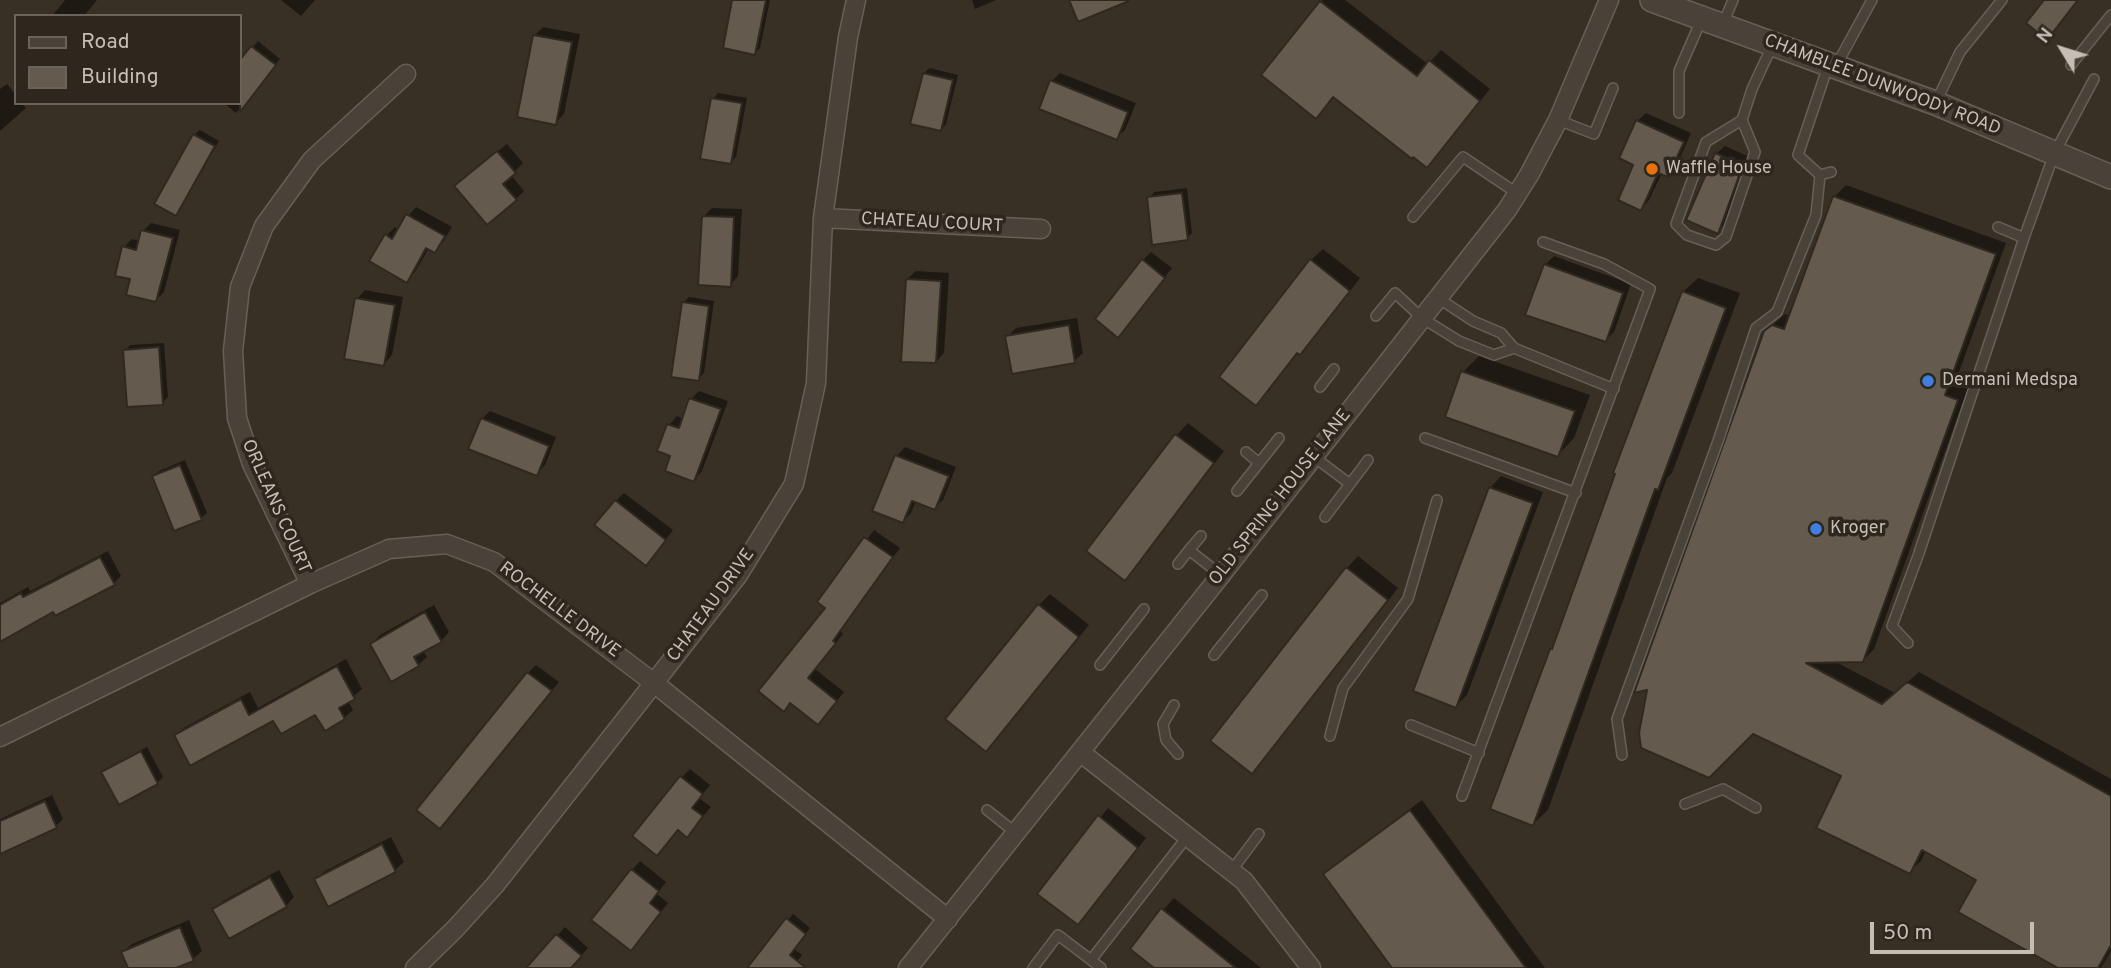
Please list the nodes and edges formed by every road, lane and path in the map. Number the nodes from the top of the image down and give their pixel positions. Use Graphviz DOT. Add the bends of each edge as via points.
graph roads {
  1 [pos="856,0"];
  2 [pos="1609,0"];
  3 [pos="1652,0"];
  4 [pos="1733,0"];
  5 [pos="1872,0"];
  6 [pos="2002,0"];
  7 [pos="2111,15"];
  8 [pos="1712,22"];
  9 [pos="1772,44"];
  10 [pos="2071,65"];
  11 [pos="1832,66"];
  12 [pos="406,74"];
  13 [pos="2094,79"];
  14 [pos="1613,88"];
  15 [pos="1935,103"];
  16 [pos="1679,113"];
  17 [pos="1558,120"];
  18 [pos="1742,120"];
  19 [pos="2054,154"];
  20 [pos="1831,172"];
  21 [pos="1820,174"];
  22 [pos="2111,177"];
  23 [pos="1518,194"];
  24 [pos="1413,217"];
  25 [pos="823,218"];
  26 [pos="1998,227"];
  27 [pos="1041,229"];
  28 [pos="2024,238"];
  29 [pos="1543,242"];
  30 [pos="1438,298"];
  31 [pos="1376,316"];
  32 [pos="1422,318"];
  33 [pos="1514,348"];
  34 [pos="1334,369"];
  35 [pos="1320,387"];
  36 [pos="1614,389"];
  37 [pos="1279,438"];
  38 [pos="1425,438"];
  39 [pos="1246,452"];
  40 [pos="1314,457"];
  41 [pos="1368,460"];
  42 [pos="1259,463"];
  43 [pos="1350,484"];
  44 [pos="1237,491"];
  45 [pos="1576,494"];
  46 [pos="1437,500"];
  47 [pos="1325,517"];
  48 [pos="1201,536"];
  49 [pos="1189,550"];
  50 [pos="1178,564"];
  51 [pos="1221,575"];
  52 [pos="310,584"];
  53 [pos="1262,595"];
  54 [pos="1144,609"];
  55 [pos="1908,643"];
  56 [pos="1214,655"];
  57 [pos="1100,665"];
  58 [pos="654,683"];
  59 [pos="1174,705"];
  60 [pos="1411,725"];
  61 [pos="1330,736"];
  62 [pos="0,737"];
  63 [pos="1080,752"];
  64 [pos="1479,752"];
  65 [pos="1178,754"];
  66 [pos="1622,755"];
  67 [pos="1462,796"];
  68 [pos="1685,804"];
  69 [pos="1756,808"];
  70 [pos="987,810"];
  71 [pos="1016,833"];
  72 [pos="1259,834"];
  73 [pos="1188,837"];
  74 [pos="1232,870"];
  75 [pos="948,919"];
  76 [pos="1091,960"];
  77 [pos="415,968"];
  78 [pos="908,968"];
  79 [pos="1033,968"];
  80 [pos="1101,968"];
  81 [pos="1311,968"];
  1 -- 25 [label="street, CHATEAU DRIVE"];
  2 -- 17 [label="street, OLD SPRING HOUSE LANE"];
  3 -- 8 [label="street, CHAMBLEE DUNWOODY ROAD"];
  4 -- 8 [label="lane"];
  5 -- 11 [label="lane"];
  6 -- 15 [label="lane" via="1960,52"];
  7 -- 10 [label="lane"];
  8 -- 9 [label="street, CHAMBLEE DUNWOODY ROAD"];
  8 -- 16 [label="lane" via="1679,71"];
  9 -- 11 [label="street, CHAMBLEE DUNWOODY ROAD"];
  9 -- 18 [label="lane"];
  11 -- 15 [label="street, CHAMBLEE DUNWOODY ROAD"];
  11 -- 21 [label="lane" via="1798,155"];
  12 -- 52 [label="street, ORLEANS COURT" via="312,160 264,226 240,287 233,351 237,418 252,464"];
  13 -- 19 [label="lane"];
  14 -- 17 [label="lane" via="1594,134"];
  15 -- 19 [label="street, CHAMBLEE DUNWOODY ROAD"];
  17 -- 23 [label="street, OLD SPRING HOUSE LANE"];
  18 -- 18 [label="lane" via="1706,142 1676,224 1686,234 1716,245 1726,237 1755,152"];
  19 -- 22 [label="street, CHAMBLEE DUNWOODY ROAD"];
  19 -- 28 [label="lane"];
  20 -- 21 [label="lane"];
  21 -- 66 [label="lane" via="1816,215 1777,312 1756,327 1617,719"];
  23 -- 24 [label="lane" via="1463,157"];
  23 -- 30 [label="street, OLD SPRING HOUSE LANE"];
  25 -- 27 [label="street, CHATEAU COURT"];
  25 -- 58 [label="street, CHATEAU DRIVE" via="816,383 794,484 738,575"];
  26 -- 28 [label="lane"];
  28 -- 55 [label="lane" via="1892,626"];
  29 -- 36 [label="lane" via="1604,264 1650,289"];
  30 -- 32 [label="street, OLD SPRING HOUSE LANE"];
  30 -- 33 [label="lane" via="1502,334"];
  31 -- 32 [label="lane" via="1395,293"];
  32 -- 33 [label="lane" via="1459,341 1494,355"];
  32 -- 40 [label="street, OLD SPRING HOUSE LANE"];
  33 -- 36 [label="lane"];
  34 -- 35 [label="lane"];
  36 -- 45 [label="lane"];
  37 -- 42 [label="lane"];
  38 -- 45 [label="lane"];
  39 -- 42 [label="lane"];
  40 -- 43 [label="lane"];
  40 -- 51 [label="street, OLD SPRING HOUSE LANE"];
  41 -- 43 [label="lane"];
  42 -- 44 [label="lane"];
  43 -- 47 [label="lane"];
  45 -- 64 [label="lane"];
  46 -- 61 [label="lane" via="1408,599 1343,688"];
  48 -- 49 [label="lane"];
  49 -- 50 [label="lane"];
  49 -- 51 [label="lane"];
  51 -- 63 [label="street, OLD SPRING HOUSE LANE"];
  52 -- 58 [label="street, ROCHELLE DRIVE" via="389,550 447,544 494,562"];
  52 -- 62 [label="street, ROCHELLE DRIVE"];
  53 -- 56 [label="lane"];
  54 -- 57 [label="lane"];
  58 -- 75 [label="street, ROCHELLE DRIVE"];
  58 -- 77 [label="street, CHATEAU DRIVE" via="495,884"];
  59 -- 65 [label="lane" via="1163,724 1166,740"];
  60 -- 64 [label="lane"];
  63 -- 71 [label="street, OLD SPRING HOUSE LANE"];
  63 -- 73 [label="street"];
  64 -- 67 [label="lane"];
  68 -- 69 [label="lane" via="1723,789"];
  70 -- 71 [label="lane"];
  71 -- 75 [label="street, OLD SPRING HOUSE LANE"];
  72 -- 74 [label="lane"];
  73 -- 74 [label="street"];
  73 -- 76 [label="lane"];
  74 -- 81 [label="street"];
  75 -- 78 [label="street, OLD SPRING HOUSE LANE"];
  76 -- 79 [label="lane" via="1058,935"];
  76 -- 80 [label="lane"];
}
